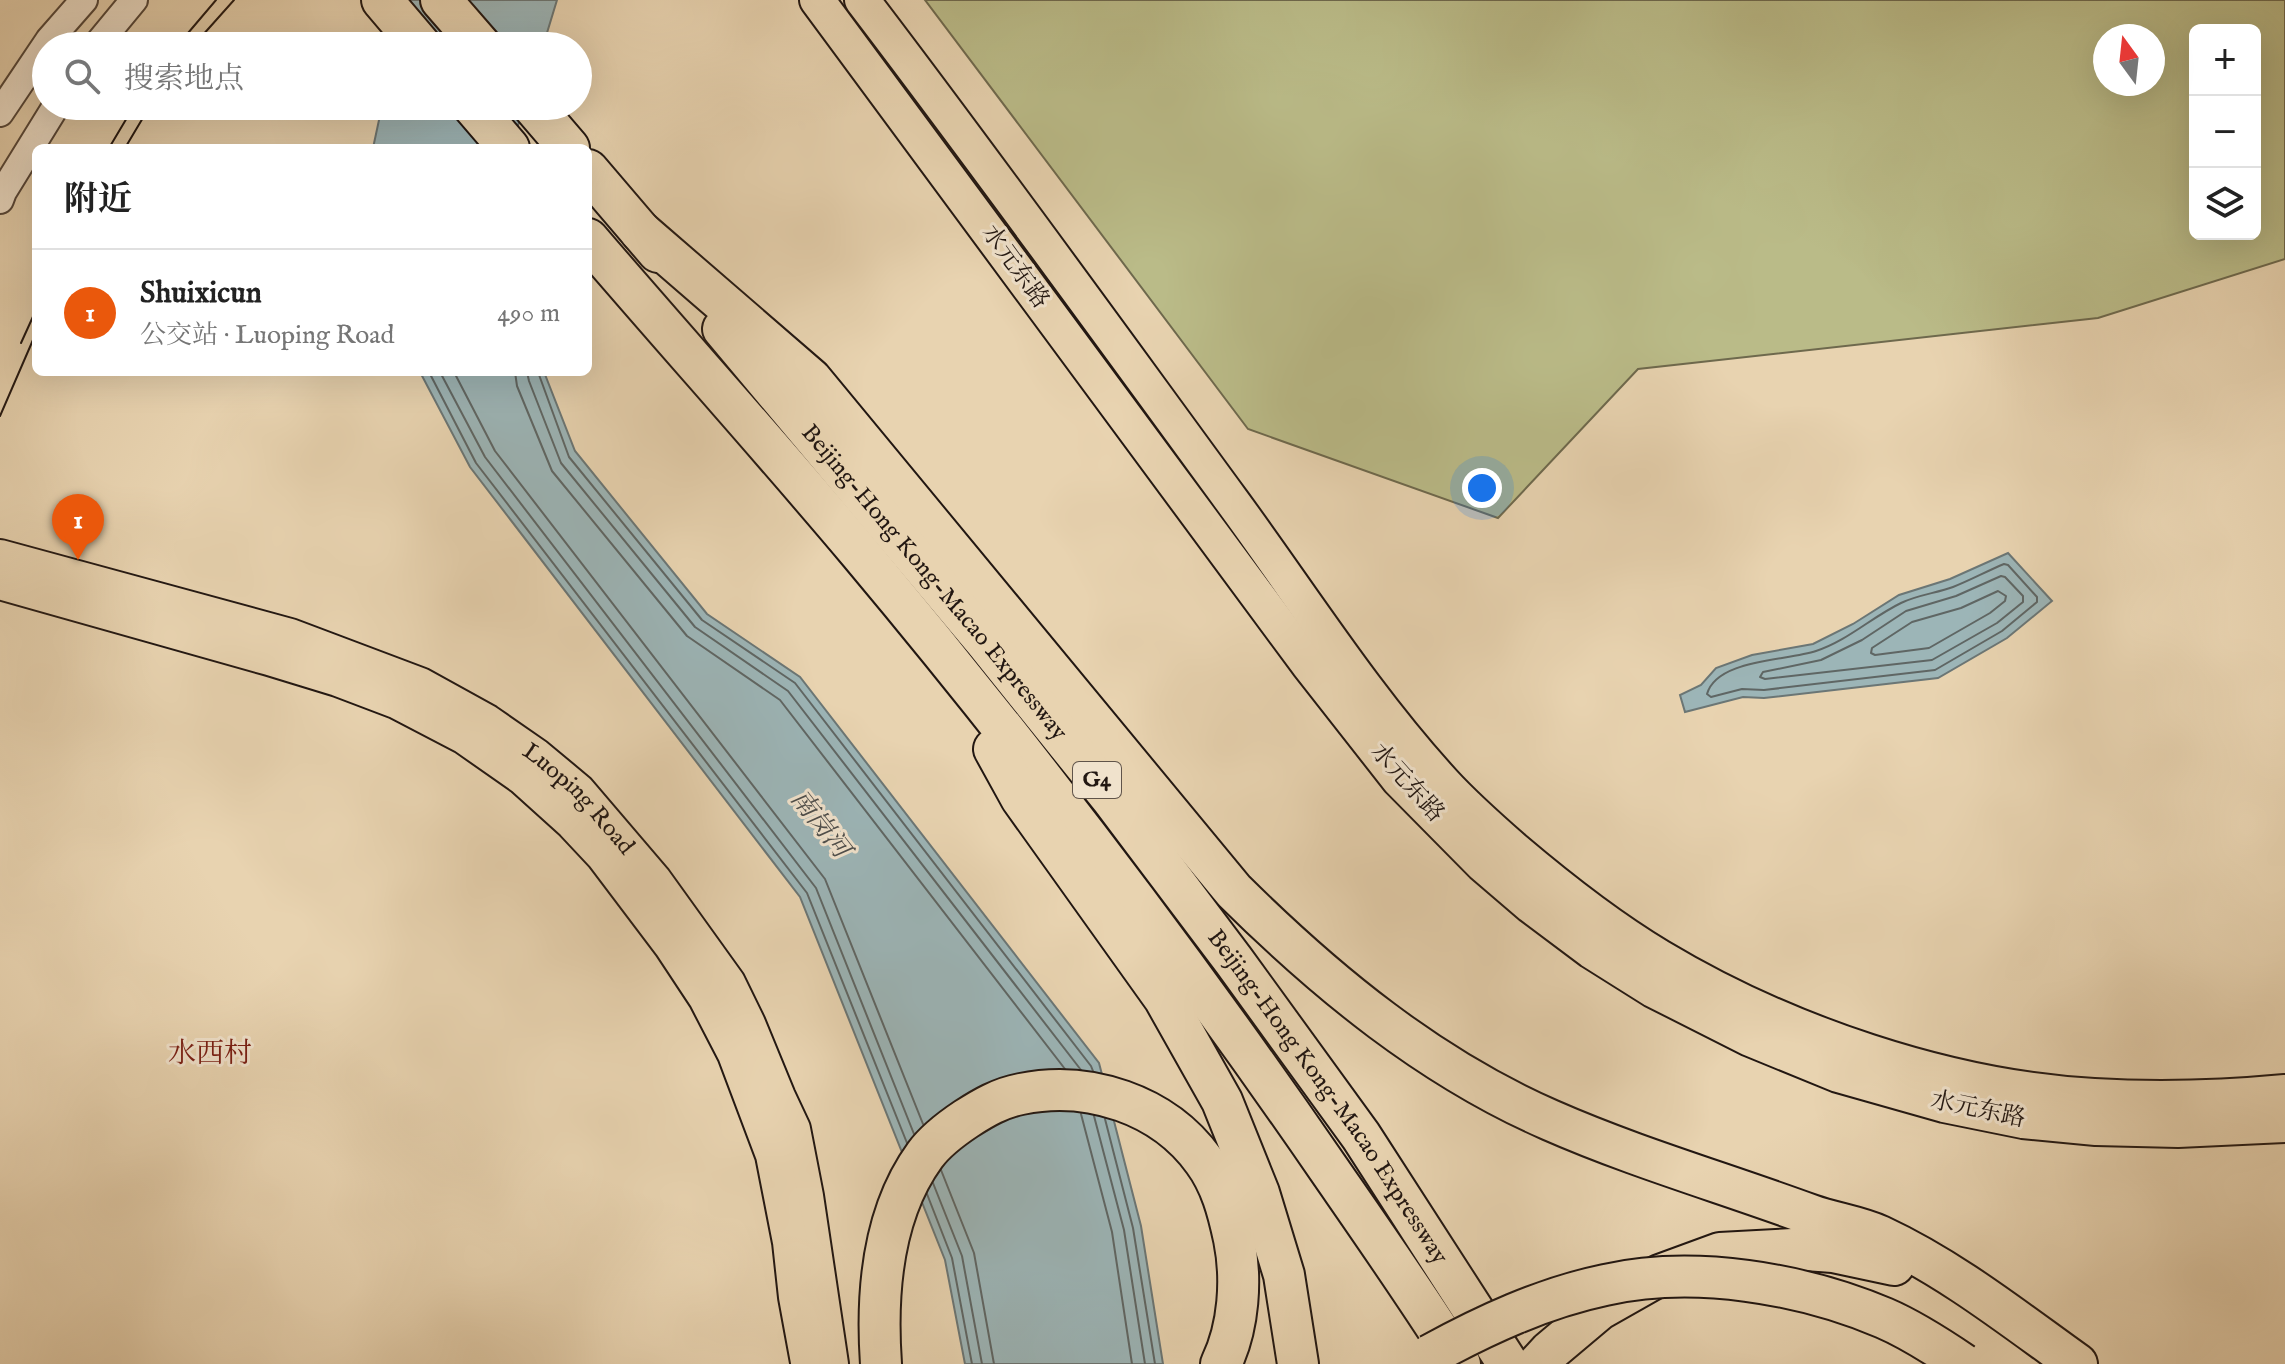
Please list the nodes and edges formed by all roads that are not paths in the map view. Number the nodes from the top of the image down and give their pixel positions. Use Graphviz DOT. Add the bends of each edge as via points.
graph roads {
  1 [pos="84,0"];
  2 [pos="134,0"];
  3 [pos="382,0"];
  4 [pos="441,0"];
  5 [pos="817,0"];
  6 [pos="862,0"];
  7 [pos="56,32"];
  8 [pos="108,32"];
  9 [pos="409,32"];
  10 [pos="469,32"];
  11 [pos="32,65"];
  12 [pos="0,113"];
  13 [pos="47,120"];
  14 [pos="485,120"];
  15 [pos="545,120"];
  16 [pos="33,144"];
  17 [pos="506,144"];
  18 [pos="566,144"];
  19 [pos="32,145"];
  20 [pos="592,175"];
  21 [pos="0,200"];
  22 [pos="640,231"];
  23 [pos="592,244"];
  24 [pos="0,557"];
  25 [pos="0,582"];
  26 [pos="935,645"];
  27 [pos="2285,1092"];
  28 [pos="2285,1125"];
  29 [pos="1992,1304"];
  30 [pos="808,1364"];
  31 [pos="831,1364"];
  32 [pos="881,1364"];
  33 [pos="1221,1364"];
  34 [pos="1298,1364"];
  35 [pos="1414,1364"];
  36 [pos="1460,1364"];
  37 [pos="1508,1364"];
  38 [pos="1538,1364"];
  39 [pos="1963,1364"];
  40 [pos="2077,1364"];
  1 -- 7 [label="street"];
  2 -- 8 [label="street"];
  3 -- 9 [label="highway"];
  4 -- 10 [label="highway"];
  5 -- 28 [label="main road, 水元东路" via="1399,780 1531,906 1653,990 1750,1039 1838,1075 2023,1121 2178,1130"];
  6 -- 27 [label="main road, 水元东路" via="1382,709 1446,785 1547,877 1648,949 1714,987 1770,1014 1906,1063 1975,1080 2090,1096 2176,1099"];
  11 -- 12 [label="street"];
  13 -- 16 [label="street"];
  14 -- 17 [label="highway"];
  15 -- 18 [label="highway"];
  19 -- 21 [label="street"];
  20 -- 22 [label="highway, Beijing-Hong Kong-Macao Expressway / G4"];
  22 -- 29 [label="highway" via="811,379 1234,891 1338,988 1448,1066 1549,1119 1876,1234"];
  22 -- 37 [label="highway, Beijing-Hong Kong-Macao Expressway / G4" via="1121,811 1361,1136"];
  23 -- 26 [label="highway, Beijing-Hong Kong-Macao Expressway / G4"];
  24 -- 31 [label="main road, Luoping Road" via="290,636 420,685 487,722 578,791 663,891 728,983 748,1024 793,1129"];
  25 -- 30 [label="main road, Luoping Road" via="269,658 396,701 465,737 522,777 573,823 671,945 735,1054 773,1155"];
  26 -- 34 [label="highway" via="1021,798 1164,998 1222,1101 1284,1275"];
  26 -- 36 [label="highway, Beijing-Hong Kong-Macao Expressway / G4" via="1172,948"];
  29 -- 38 [label="highway, bridge" via="1874,1259 1793,1249 1720,1253 1660,1275 1600,1309"];
  29 -- 40 [label="highway"];
  32 -- 33 [label="highway" via="878,1319 888,1243 898,1205 927,1153 950,1129 987,1105 1018,1094 1071,1089 1108,1095 1150,1113 1182,1136 1221,1191 1238,1282 1234,1322"];
  35 -- 39 [label="highway, bridge" via="1519,1312 1603,1285 1643,1278 1702,1278 1742,1280 1846,1303 1888,1320"];
}
